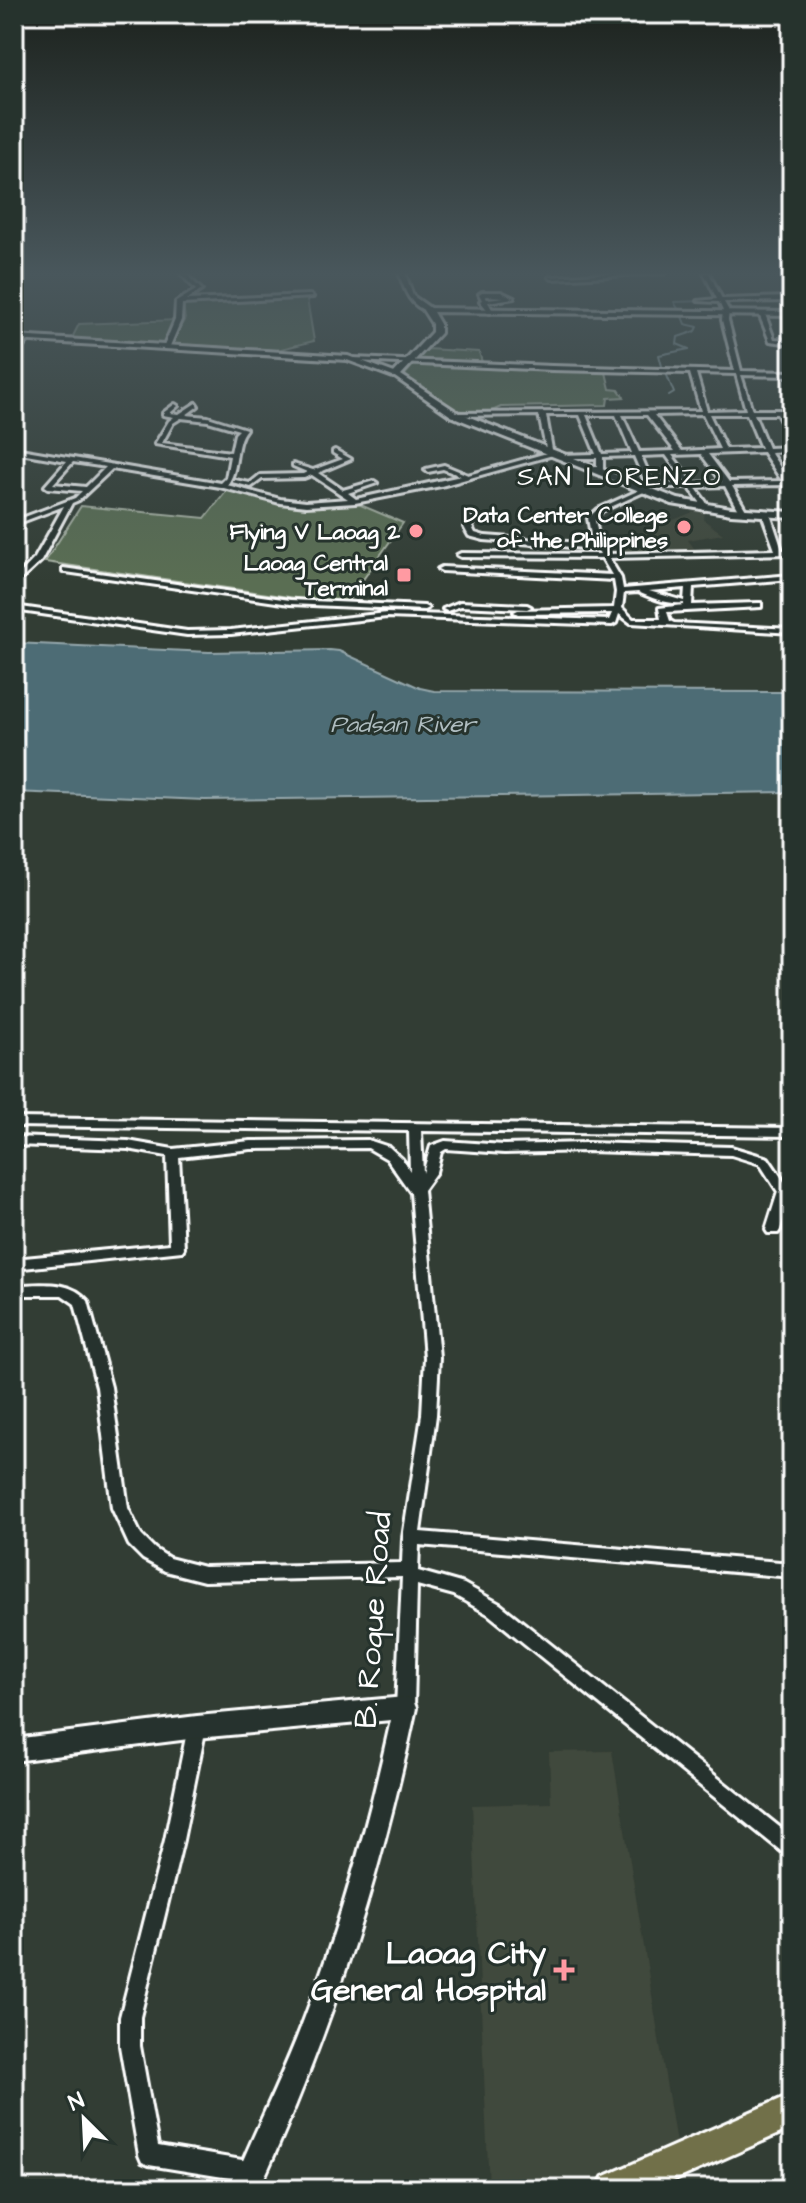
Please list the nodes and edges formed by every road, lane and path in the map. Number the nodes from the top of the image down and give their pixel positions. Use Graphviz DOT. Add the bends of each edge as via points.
graph roads {
  1 [pos="397,376"];
  2 [pos="694,376"];
  3 [pos="739,376"];
  4 [pos="196,405"];
  5 [pos="175,406"];
  6 [pos="779,412"];
  7 [pos="792,412"];
  8 [pos="542,413"];
  9 [pos="582,413"];
  10 [pos="618,413"];
  11 [pos="649,413"];
  12 [pos="705,413"];
  13 [pos="748,413"];
  14 [pos="454,414"];
  15 [pos="181,417"];
  16 [pos="792,436"];
  17 [pos="792,449"];
  18 [pos="14,450"];
  19 [pos="765,450"];
  20 [pos="724,451"];
  21 [pos="335,452"];
  22 [pos="703,452"];
  23 [pos="680,453"];
  24 [pos="232,454"];
  25 [pos="668,454"];
  26 [pos="555,455"];
  27 [pos="635,455"];
  28 [pos="600,456"];
  29 [pos="72,459"];
  30 [pos="295,465"];
  31 [pos="111,466"];
  32 [pos="428,470"];
  33 [pos="312,472"];
  34 [pos="600,473"];
  35 [pos="468,477"];
  36 [pos="226,483"];
  37 [pos="374,483"];
  38 [pos="727,484"];
  39 [pos="691,485"];
  40 [pos="790,485"];
  41 [pos="643,487"];
  42 [pos="88,489"];
  43 [pos="344,492"];
  44 [pos="355,501"];
  45 [pos="69,504"];
  46 [pos="704,508"];
  47 [pos="743,512"];
  48 [pos="766,514"];
  49 [pos="792,515"];
  50 [pos="472,519"];
  51 [pos="14,523"];
  52 [pos="600,547"];
  53 [pos="779,552"];
  54 [pos="792,552"];
  55 [pos="461,555"];
  56 [pos="491,556"];
  57 [pos="550,558"];
  58 [pos="606,558"];
  59 [pos="442,569"];
  60 [pos="66,570"];
  61 [pos="490,570"];
  62 [pos="550,576"];
  63 [pos="792,577"];
  64 [pos="617,578"];
  65 [pos="14,584"];
  66 [pos="689,584"];
  67 [pos="640,590"];
  68 [pos="622,591"];
  69 [pos="688,605"];
  70 [pos="758,605"];
  71 [pos="14,608"];
  72 [pos="619,610"];
  73 [pos="666,622"];
  74 [pos="792,631"];
  75 [pos="14,1122"];
  76 [pos="415,1127"];
  77 [pos="792,1132"];
  78 [pos="14,1141"];
  79 [pos="173,1153"];
  80 [pos="788,1190"];
  81 [pos="417,1191"];
  82 [pos="773,1230"];
  83 [pos="14,1264"];
  84 [pos="14,1290"];
  85 [pos="411,1538"];
  86 [pos="792,1570"];
  87 [pos="409,1573"];
  88 [pos="405,1708"];
  89 [pos="197,1727"];
  90 [pos="14,1750"];
  91 [pos="792,1849"];
  92 [pos="792,2111"];
  93 [pos="249,2180"];
  94 [pos="615,2189"];
  1 -- 14 [label="main road"];
  2 -- 12 [label="street"];
  3 -- 13 [label="street"];
  4 -- 15 [label="street"];
  5 -- 15 [label="street" via="165,413"];
  6 -- 7 [label="street"];
  6 -- 13 [label="street"];
  6 -- 16 [label="street"];
  8 -- 9 [label="street"];
  8 -- 14 [label="street"];
  8 -- 26 [label="street"];
  9 -- 10 [label="street"];
  9 -- 28 [label="street"];
  10 -- 11 [label="street"];
  10 -- 27 [label="street"];
  11 -- 12 [label="street"];
  11 -- 23 [label="street"];
  12 -- 13 [label="street"];
  12 -- 20 [label="street"];
  13 -- 19 [label="street"];
  14 -- 26 [label="main road"];
  15 -- 24 [label="street" via="242,428"];
  15 -- 24 [label="street" via="171,422 158,444"];
  17 -- 19 [label="street"];
  18 -- 29 [label="street"];
  19 -- 20 [label="street"];
  19 -- 40 [label="street"];
  20 -- 22 [label="street"];
  21 -- 33 [label="street" via="348,459"];
  22 -- 23 [label="street"];
  22 -- 38 [label="street"];
  23 -- 25 [label="street"];
  24 -- 36 [label="street"];
  25 -- 27 [label="street"];
  25 -- 39 [label="street"];
  26 -- 28 [label="street"];
  26 -- 34 [label="main road"];
  26 -- 35 [label="street"];
  27 -- 28 [label="street"];
  27 -- 41 [label="street"];
  28 -- 34 [label="street"];
  29 -- 31 [label="street"];
  29 -- 42 [label="street" via="48,486"];
  30 -- 33 [label="street"];
  31 -- 36 [label="street"];
  31 -- 42 [label="street"];
  32 -- 35 [label="street" via="444,467"];
  33 -- 36 [label="street" via="260,477 251,485"];
  33 -- 43 [label="street"];
  34 -- 41 [label="main road"];
  35 -- 44 [label="street"];
  36 -- 44 [label="street" via="290,503"];
  37 -- 43 [label="street"];
  38 -- 39 [label="street"];
  38 -- 40 [label="street"];
  38 -- 47 [label="street"];
  39 -- 41 [label="street"];
  39 -- 46 [label="street"];
  41 -- 46 [label="main road"];
  41 -- 52 [label="street" via="591,520"];
  42 -- 45 [label="street"];
  43 -- 44 [label="street"];
  45 -- 51 [label="street"];
  45 -- 65 [label="street" via="38,559"];
  46 -- 47 [label="main road"];
  47 -- 48 [label="main road"];
  48 -- 49 [label="main road"];
  48 -- 53 [label="street"];
  50 -- 52 [label="street" via="472,534 484,538"];
  52 -- 58 [label="street"];
  53 -- 54 [label="street"];
  53 -- 58 [label="street"];
  55 -- 56 [label="street"];
  56 -- 57 [label="street"];
  56 -- 61 [label="street"];
  57 -- 58 [label="street"];
  57 -- 62 [label="street"];
  58 -- 64 [label="street"];
  59 -- 61 [label="street"];
  60 -- 72 [label="street" via="290,602"];
  61 -- 62 [label="street"];
  62 -- 64 [label="street"];
  63 -- 66 [label="street"];
  64 -- 68 [label="street"];
  66 -- 67 [label="street"];
  66 -- 69 [label="street"];
  67 -- 68 [label="street"];
  67 -- 69 [label="street"];
  68 -- 72 [label="street"];
  69 -- 70 [label="street"];
  69 -- 73 [label="street" via="662,610"];
  71 -- 72 [label="street" via="187,633 378,615 612,623"];
  72 -- 73 [label="street" via="631,621"];
  73 -- 74 [label="street" via="679,627"];
  75 -- 76 [label="street"];
  76 -- 77 [label="street"];
  76 -- 81 [label="street, B. Roque Road"];
  78 -- 79 [label="street" via="128,1145"];
  79 -- 81 [label="street" via="251,1145 379,1146 391,1154"];
  79 -- 83 [label="street" via="177,1248"];
  80 -- 81 [label="street" via="764,1161 731,1151 445,1145 435,1149 430,1172"];
  80 -- 82 [label="street"];
  81 -- 85 [label="street, B. Roque Road" via="432,1357"];
  84 -- 87 [label="street" via="64,1290 81,1301 104,1387 120,1508 135,1540 149,1554 204,1574"];
  85 -- 86 [label="street"];
  85 -- 87 [label="street, B. Roque Road"];
  87 -- 88 [label="street, B. Roque Road"];
  87 -- 91 [label="street" via="458,1589 494,1609"];
  88 -- 89 [label="street"];
  88 -- 93 [label="street, B. Roque Road" via="387,1795 343,1946"];
  89 -- 90 [label="street"];
  89 -- 93 [label="street" via="135,1987 130,2046 149,2155"];
  92 -- 94 [label="main road"];
}
